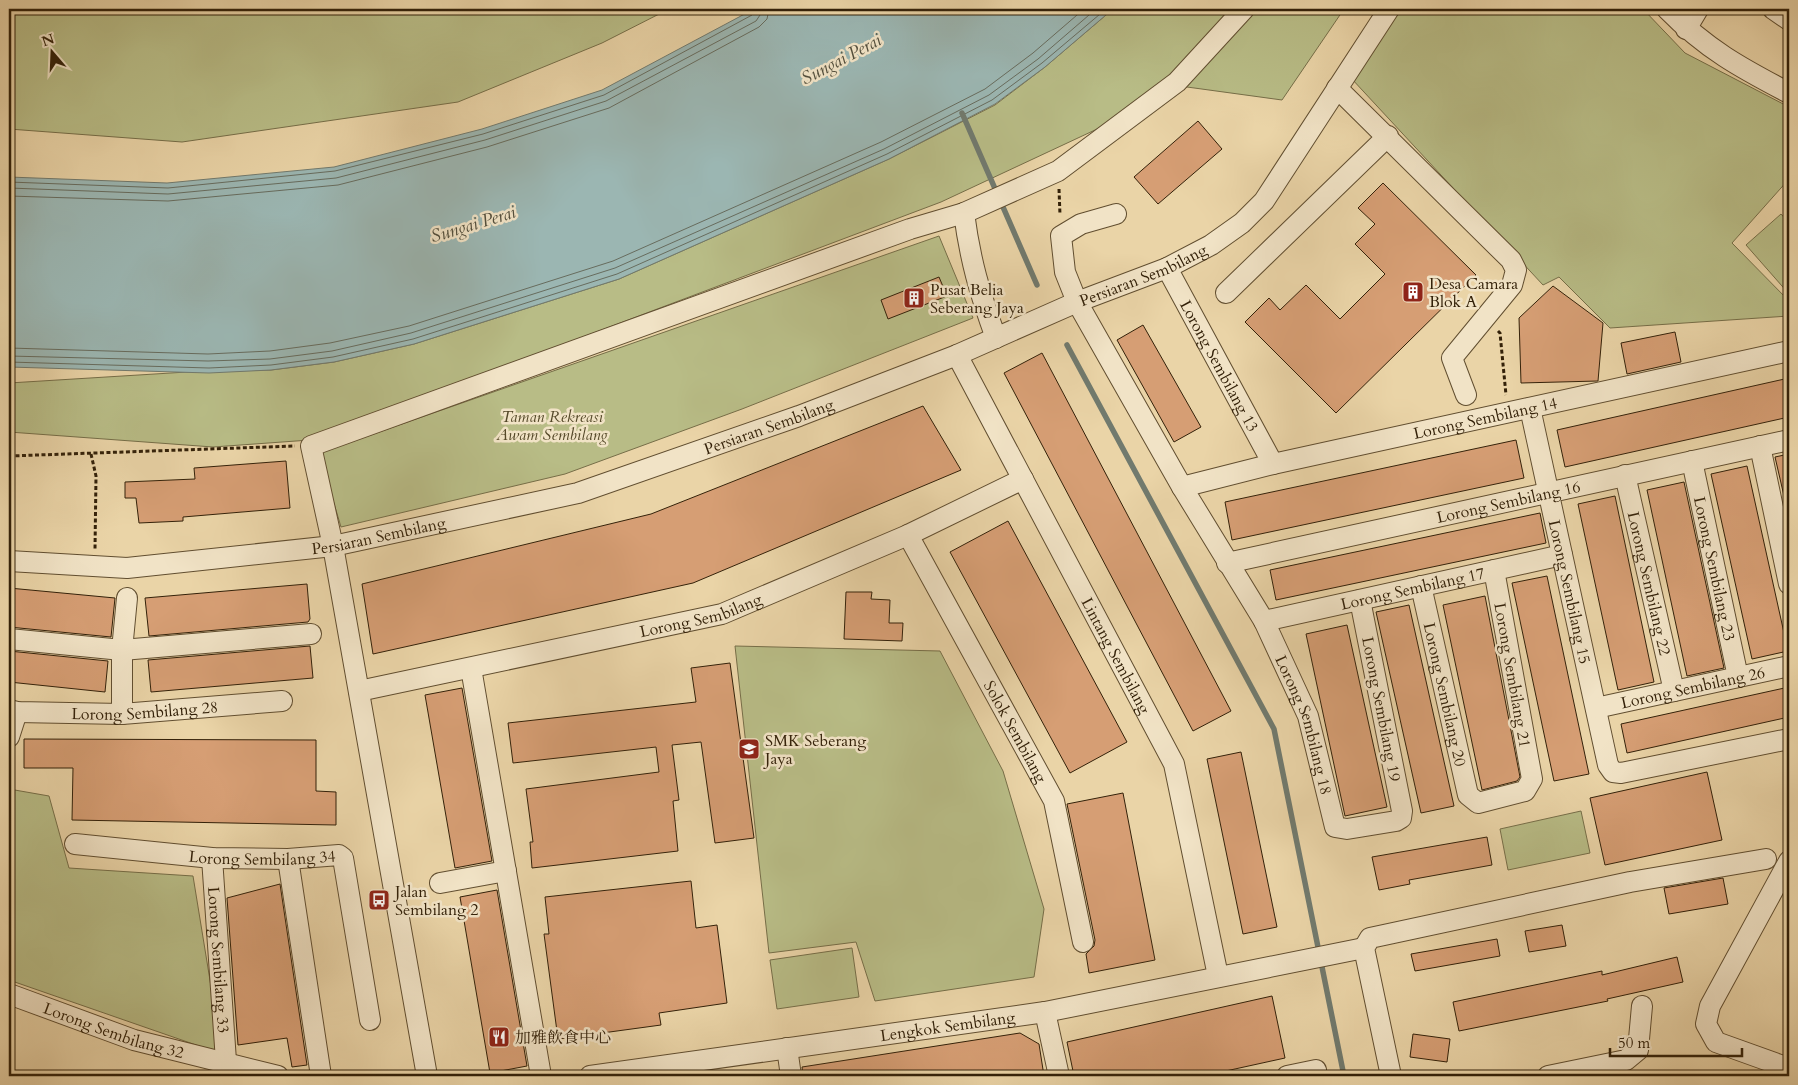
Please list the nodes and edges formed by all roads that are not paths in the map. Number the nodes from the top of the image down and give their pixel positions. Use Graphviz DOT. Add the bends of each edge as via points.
graph roads {
  1 [pos="1244,9"];
  2 [pos="1389,9"];
  3 [pos="1667,9"];
  4 [pos="1698,9"];
  5 [pos="1772,9"];
  6 [pos="1789,20"];
  7 [pos="1686,29"];
  8 [pos="1337,88"];
  9 [pos="1789,93"];
  10 [pos="1388,136"];
  11 [pos="964,213"];
  12 [pos="1116,214"];
  13 [pos="1167,268"];
  14 [pos="1226,293"];
  15 [pos="1077,302"];
  16 [pos="996,338"];
  17 [pos="1789,351"];
  18 [pos="957,355"];
  19 [pos="1466,395"];
  20 [pos="1521,410"];
  21 [pos="1789,440"];
  22 [pos="1760,446"];
  23 [pos="1692,461"];
  24 [pos="1273,464"];
  25 [pos="1625,475"];
  26 [pos="1023,479"];
  27 [pos="1182,487"];
  28 [pos="1548,492"];
  29 [pos="908,535"];
  30 [pos="333,546"];
  31 [pos="1562,555"];
  32 [pos="9,561"];
  33 [pos="1227,563"];
  34 [pos="1494,570"];
  35 [pos="1789,584"];
  36 [pos="1422,586"];
  37 [pos="127,598"];
  38 [pos="1360,600"];
  39 [pos="1264,621"];
  40 [pos="311,634"];
  41 [pos="9,639"];
  42 [pos="122,650"];
  43 [pos="1789,666"];
  44 [pos="471,668"];
  45 [pos="1738,677"];
  46 [pos="358,691"];
  47 [pos="1674,691"];
  48 [pos="282,701"];
  49 [pos="1596,708"];
  50 [pos="13,711"];
  51 [pos="122,714"];
  52 [pos="9,738"];
  53 [pos="1789,739"];
  54 [pos="1472,801"];
  55 [pos="1341,829"];
  56 [pos="75,844"];
  57 [pos="212,858"];
  58 [pos="288,859"];
  59 [pos="1766,859"];
  60 [pos="1789,861"];
  61 [pos="506,871"];
  62 [pos="440,883"];
  63 [pos="1083,942"];
  64 [pos="1364,948"];
  65 [pos="1218,976"];
  66 [pos="9,994"];
  67 [pos="1642,1006"];
  68 [pos="1044,1012"];
  69 [pos="370,1020"];
  70 [pos="786,1048"];
  71 [pos="226,1061"];
  72 [pos="1316,1070"];
  73 [pos="1789,1073"];
  74 [pos="278,1076"];
  75 [pos="321,1076"];
  76 [pos="427,1076"];
  77 [pos="541,1076"];
  78 [pos="590,1076"];
  79 [pos="791,1076"];
  80 [pos="1060,1076"];
  81 [pos="1287,1076"];
  82 [pos="1392,1076"];
  83 [pos="1548,1076"];
  1 -- 11 [label="street" via="1177,82 1058,171"];
  2 -- 8 [label="street, Persiaran Sembilang"];
  3 -- 7 [label="street"];
  4 -- 7 [label="street"];
  5 -- 6 [label="street"];
  7 -- 9 [label="street" via="1731,63"];
  8 -- 10 [label="street"];
  8 -- 13 [label="street, Persiaran Sembilang" via="1264,201 1242,224"];
  10 -- 14 [label="street"];
  10 -- 19 [label="street" via="1511,260 1516,270 1512,285 1452,358"];
  11 -- 16 [label="street" via="972,268"];
  11 -- 30 [label="street" via="891,236 310,446"];
  12 -- 15 [label="street" via="1081,224 1061,236 1065,272"];
  13 -- 15 [label="street, Persiaran Sembilang"];
  13 -- 24 [label="street, Lorong Sembilang 13"];
  15 -- 16 [label="street, Persiaran Sembilang"];
  15 -- 27 [label="street"];
  16 -- 18 [label="street, Persiaran Sembilang"];
  17 -- 20 [label="street, Lorong Sembilang 14"];
  18 -- 26 [label="street, Lintang Sembilang"];
  18 -- 30 [label="street, Persiaran Sembilang" via="799,416 578,493"];
  20 -- 24 [label="street, Lorong Sembilang 14"];
  20 -- 28 [label="street, Lorong Sembilang 15"];
  21 -- 22 [label="street, Lorong Sembilang 16"];
  22 -- 23 [label="street, Lorong Sembilang 16"];
  22 -- 35 [label="street"];
  23 -- 25 [label="street, Lorong Sembilang 16"];
  23 -- 45 [label="street, Lorong Sembilang 23"];
  24 -- 27 [label="street, Lorong Sembilang 14"];
  25 -- 28 [label="street, Lorong Sembilang 16"];
  25 -- 47 [label="street, Lorong Sembilang 22"];
  26 -- 29 [label="street, Lorong Sembilang"];
  26 -- 65 [label="street, Lintang Sembilang" via="1174,764"];
  27 -- 33 [label="street"];
  28 -- 31 [label="street, Lorong Sembilang 15"];
  28 -- 33 [label="street, Lorong Sembilang 16"];
  29 -- 44 [label="street, Lorong Sembilang" via="722,614"];
  29 -- 63 [label="street, Solok Sembilang" via="1054,801"];
  30 -- 32 [label="street, Persiaran Sembilang" via="160,566 94,567"];
  30 -- 46 [label="street"];
  31 -- 34 [label="street, Lorong Sembilang 17"];
  31 -- 49 [label="street, Lorong Sembilang 15"];
  33 -- 39 [label="street"];
  34 -- 36 [label="street, Lorong Sembilang 17"];
  34 -- 54 [label="street, Lorong Sembilang 21" via="1532,779 1526,790 1478,803"];
  36 -- 38 [label="street, Lorong Sembilang 17"];
  36 -- 54 [label="street, Lorong Sembilang 20" via="1468,795"];
  37 -- 42 [label="street"];
  38 -- 39 [label="street, Lorong Sembilang 17"];
  38 -- 55 [label="street, Lorong Sembilang 19" via="1402,811 1401,818"];
  39 -- 55 [label="street, Lorong Sembilang 18" via="1308,716 1335,827"];
  40 -- 42 [label="street"];
  41 -- 42 [label="street"];
  42 -- 51 [label="street"];
  43 -- 45 [label="street, Lorong Sembilang 26"];
  44 -- 46 [label="street, Lorong Sembilang"];
  44 -- 61 [label="street"];
  45 -- 47 [label="street, Lorong Sembilang 26"];
  46 -- 76 [label="street"];
  47 -- 49 [label="street, Lorong Sembilang 26"];
  48 -- 51 [label="street, Lorong Sembilang 28"];
  49 -- 53 [label="street, Lorong Sembilang 15" via="1608,765 1613,772"];
  50 -- 51 [label="street, Lorong Sembilang 28"];
  50 -- 52 [label="street"];
  56 -- 57 [label="street, Lorong Sembilang 34"];
  57 -- 58 [label="street, Lorong Sembilang 34"];
  57 -- 71 [label="street, Lorong Sembilang 33"];
  58 -- 69 [label="street, Lorong Sembilang 34" via="339,855 343,858"];
  58 -- 75 [label="street"];
  59 -- 64 [label="street" via="1630,882 1370,938"];
  60 -- 73 [label="street" via="1710,1006 1706,1024 1716,1042 1780,1065"];
  61 -- 62 [label="street"];
  61 -- 77 [label="street"];
  64 -- 65 [label="street, Lengkok Sembilang"];
  64 -- 82 [label="street"];
  65 -- 68 [label="street, Lengkok Sembilang"];
  66 -- 71 [label="street, Lorong Sembilang 32" via="134,1040"];
  67 -- 83 [label="street" via="1638,1050 1626,1060"];
  68 -- 70 [label="street, Lengkok Sembilang"];
  68 -- 80 [label="street"];
  70 -- 78 [label="street, Lengkok Sembilang"];
  70 -- 79 [label="street"];
  71 -- 74 [label="street, Lorong Sembilang 32"];
  72 -- 81 [label="street"];
}
